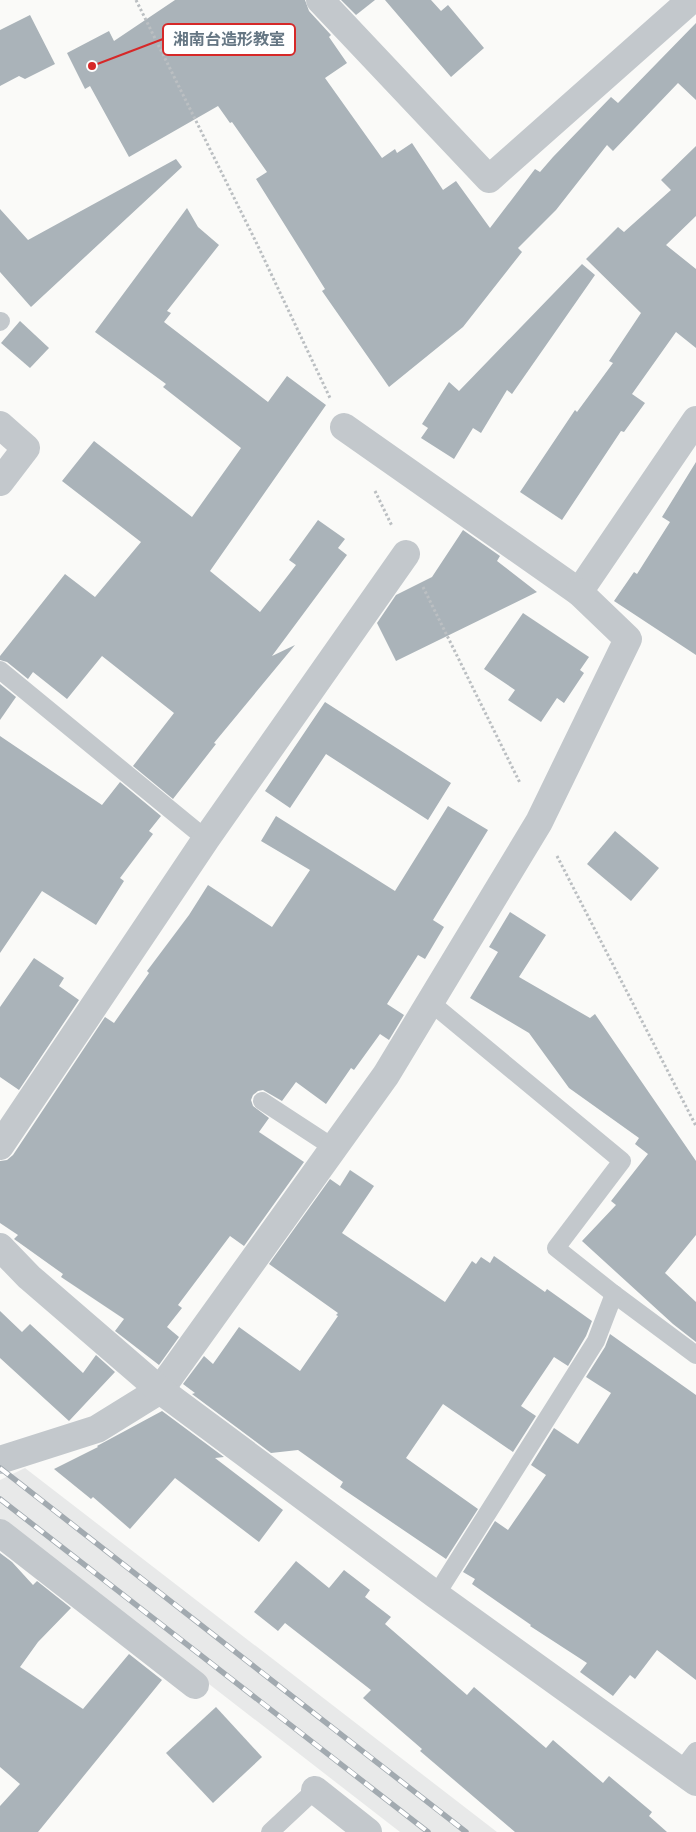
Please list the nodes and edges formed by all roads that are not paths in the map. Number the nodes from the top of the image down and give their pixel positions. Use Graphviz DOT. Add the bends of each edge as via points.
graph roads {
  1 [pos="320,0"];
  2 [pos="691,0"];
  3 [pos="696,420"];
  4 [pos="0,425"];
  5 [pos="344,427"];
  6 [pos="0,482"];
  7 [pos="406,554"];
  8 [pos="579,592"];
  9 [pos="0,670"];
  10 [pos="206,839"];
  11 [pos="430,1002"];
  12 [pos="262,1101"];
  13 [pos="0,1146"];
  14 [pos="334,1148"];
  15 [pos="0,1248"];
  16 [pos="614,1294"];
  17 [pos="696,1355"];
  18 [pos="160,1390"];
  19 [pos="0,1460"];
  20 [pos="0,1533"];
  21 [pos="436,1595"];
  22 [pos="195,1685"];
  23 [pos="691,1768"];
  24 [pos="315,1790"];
  25 [pos="270,1832"];
  26 [pos="368,1832"];
  1 -- 2 [label="street" via="489,179"];
  3 -- 8 [label="street"];
  4 -- 6 [label="street" via="26,448"];
  5 -- 8 [label="street"];
  7 -- 10 [label="street"];
  8 -- 11 [label="street" via="628,639 540,822"];
  9 -- 10 [label="lane"];
  10 -- 13 [label="street"];
  11 -- 14 [label="street" via="386,1075"];
  11 -- 16 [label="lane" via="622,1161 556,1248"];
  12 -- 14 [label="lane"];
  14 -- 18 [label="street"];
  15 -- 18 [label="street"];
  16 -- 17 [label="lane"];
  16 -- 21 [label="lane" via="596,1341"];
  18 -- 19 [label="street" via="97,1430"];
  18 -- 21 [label="street"];
  20 -- 22 [label="street"];
  21 -- 23 [label="street"];
  24 -- 25 [label="lane"];
  24 -- 26 [label="street"];
}
